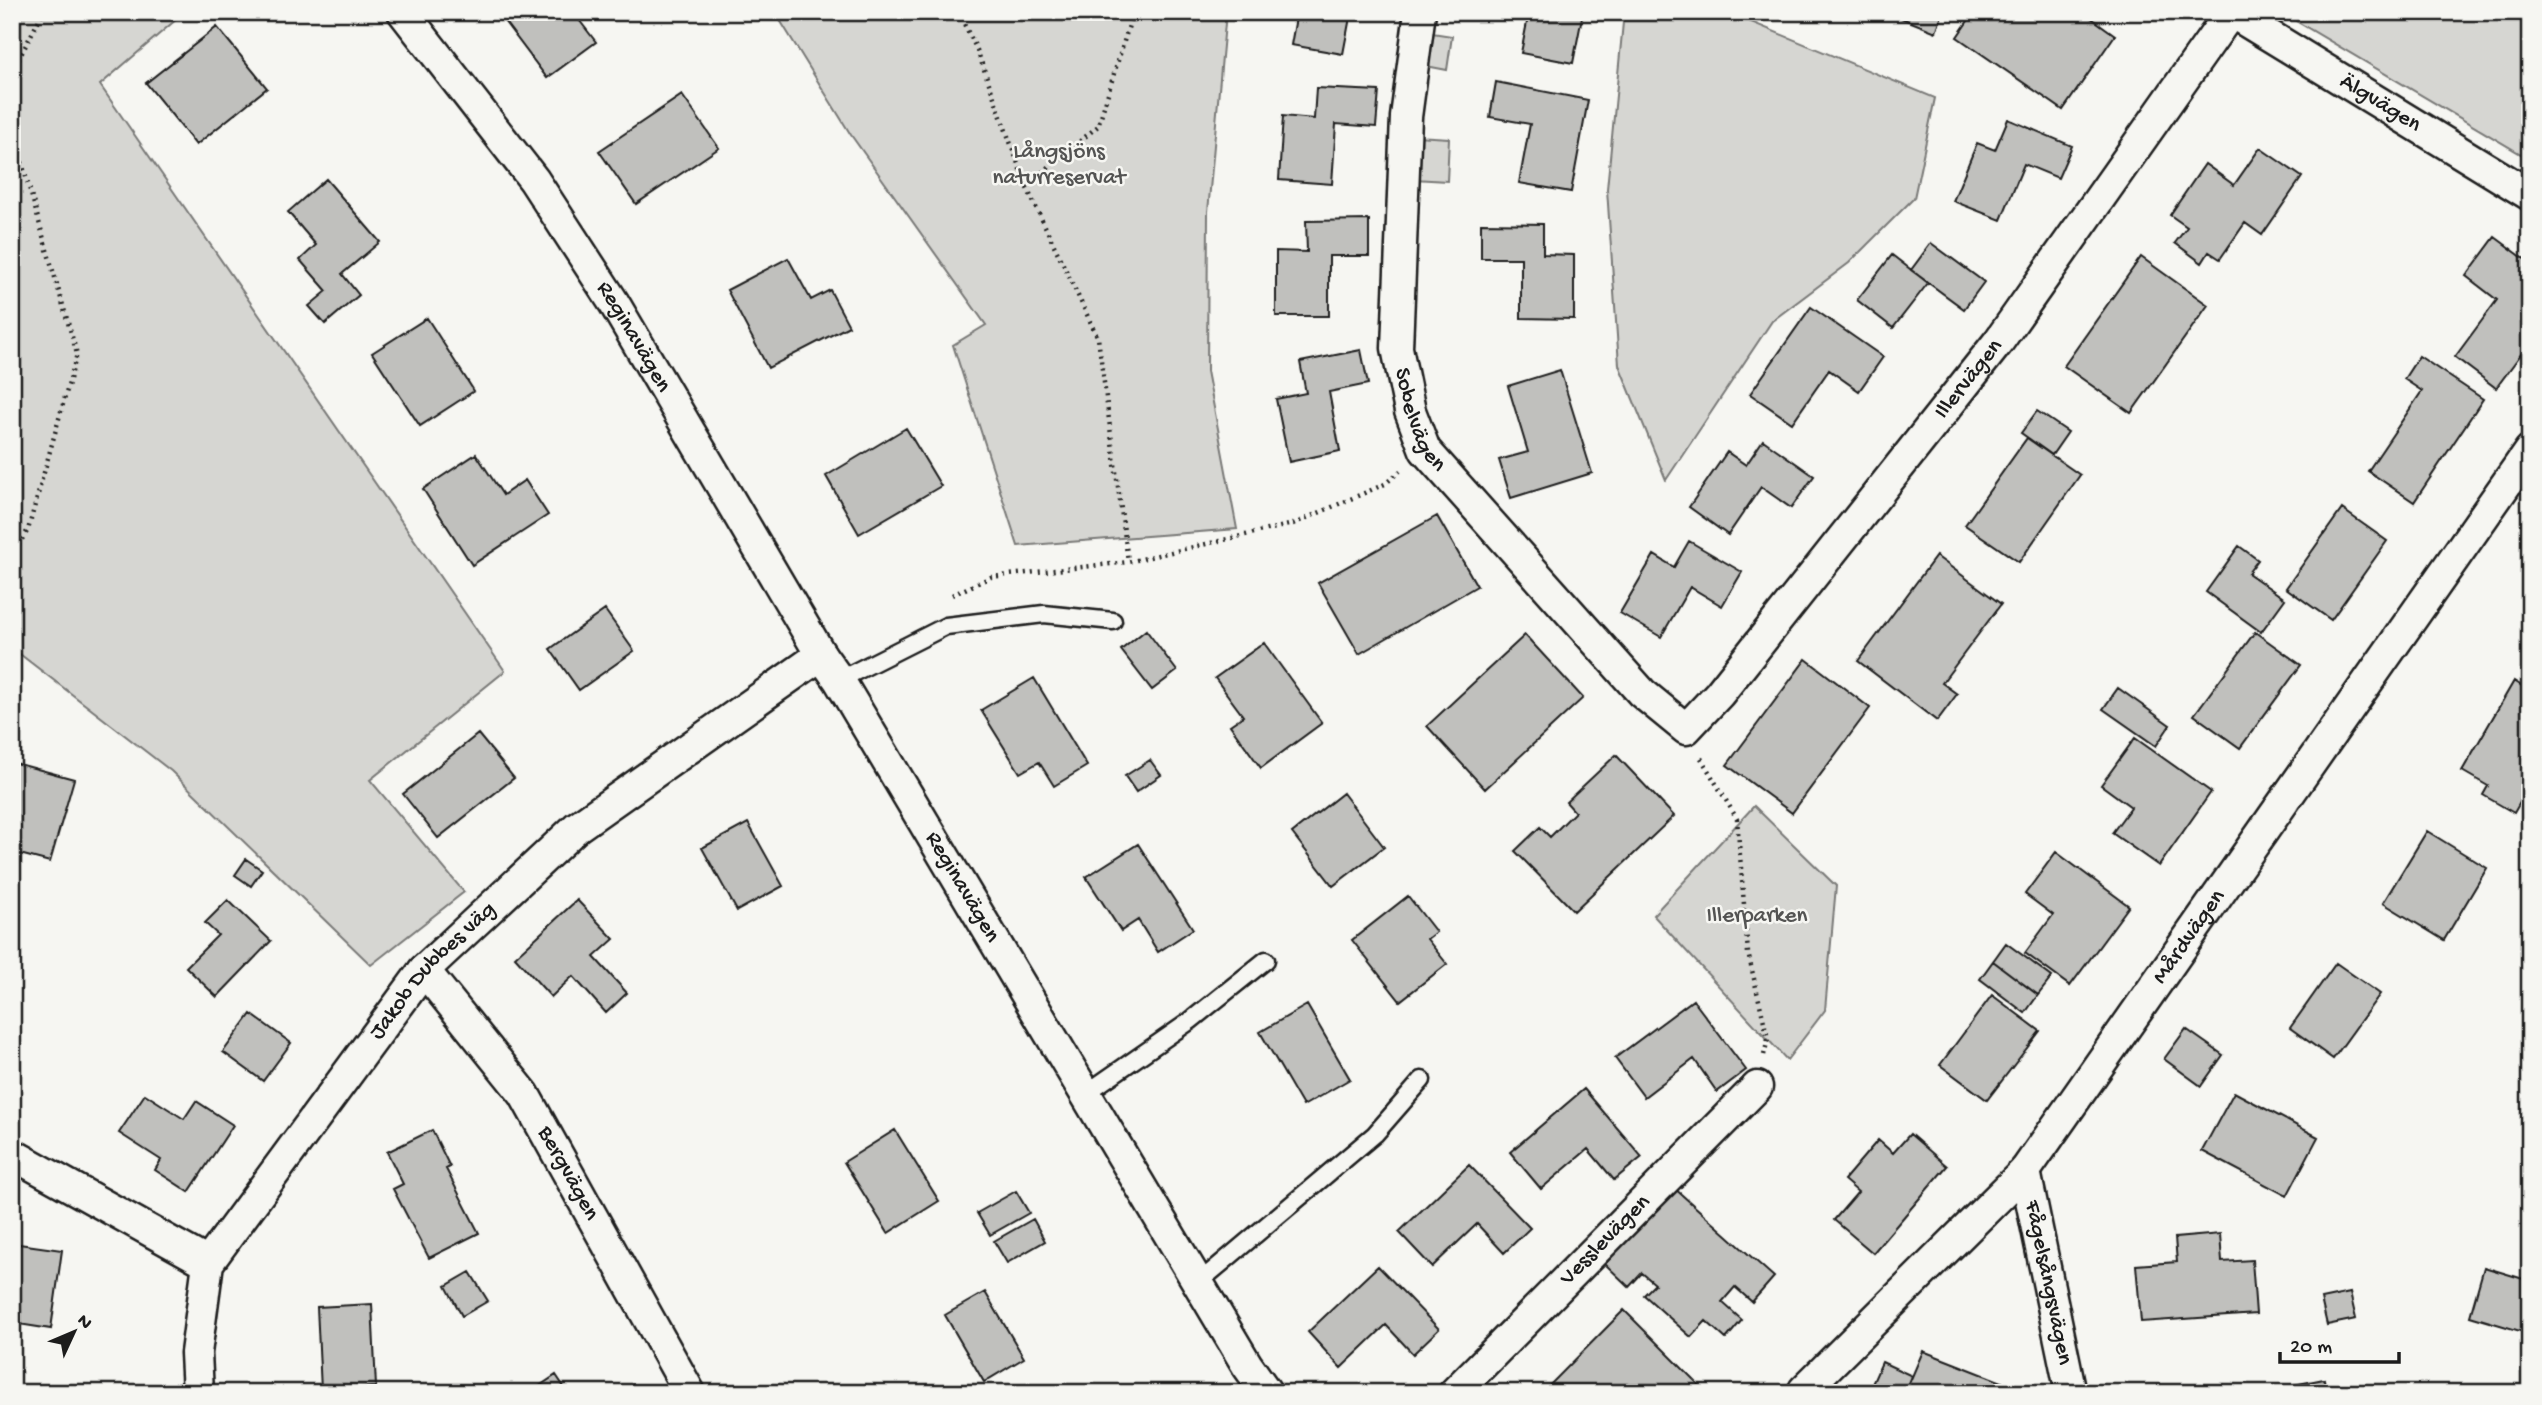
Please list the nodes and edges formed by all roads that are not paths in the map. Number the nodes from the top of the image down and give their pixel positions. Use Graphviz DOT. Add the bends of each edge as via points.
graph roads {
  1 [pos="403,12"];
  2 [pos="1420,12"];
  3 [pos="2231,12"];
  4 [pos="2530,195"];
  5 [pos="2530,450"];
  6 [pos="1113,621"];
  7 [pos="821,655"];
  8 [pos="839,680"];
  9 [pos="1685,729"];
  10 [pos="1266,960"];
  11 [pos="424,970"];
  12 [pos="1422,1080"];
  13 [pos="1757,1087"];
  14 [pos="1085,1094"];
  15 [pos="12,1154"];
  16 [pos="2025,1171"];
  17 [pos="208,1264"];
  18 [pos="1198,1283"];
  19 [pos="1804,1390"];
  20 [pos="198,1393"];
  21 [pos="690,1393"];
  22 [pos="1267,1393"];
  23 [pos="1454,1393"];
  24 [pos="2071,1393"];
  1 -- 7 [label="street, Reginavägen" via="534,180 614,303"];
  2 -- 9 [label="street, Sobelvägen" via="1406,117 1397,348 1410,411 1425,450 1642,693"];
  3 -- 4 [label="street, Älgvägen"];
  3 -- 9 [label="street, Illervägen" via="1999,341 1736,673"];
  5 -- 16 [label="street, Mårdvägen"];
  6 -- 8 [label="lane" via="1044,614 946,626"];
  7 -- 8 [label="street, Reginavägen"];
  7 -- 11 [label="street, Jakob Dubbes väg" via="577,827"];
  8 -- 14 [label="street, Reginavägen"];
  10 -- 14 [label="lane" via="1190,1021"];
  11 -- 17 [label="street, Jakob Dubbes väg"];
  11 -- 21 [label="street, Bergvägen" via="524,1094"];
  12 -- 18 [label="lane" via="1375,1134"];
  13 -- 23 [label="street, Vesslevägen"];
  14 -- 18 [label="street, Reginavägen"];
  15 -- 17 [label="street"];
  16 -- 19 [label="street, Mårdvägen"];
  16 -- 24 [label="street, Fågelsångsvägen"];
  17 -- 20 [label="street, Jakob Dubbes väg" via="196,1353"];
  18 -- 22 [label="street, Reginavägen"];
}
